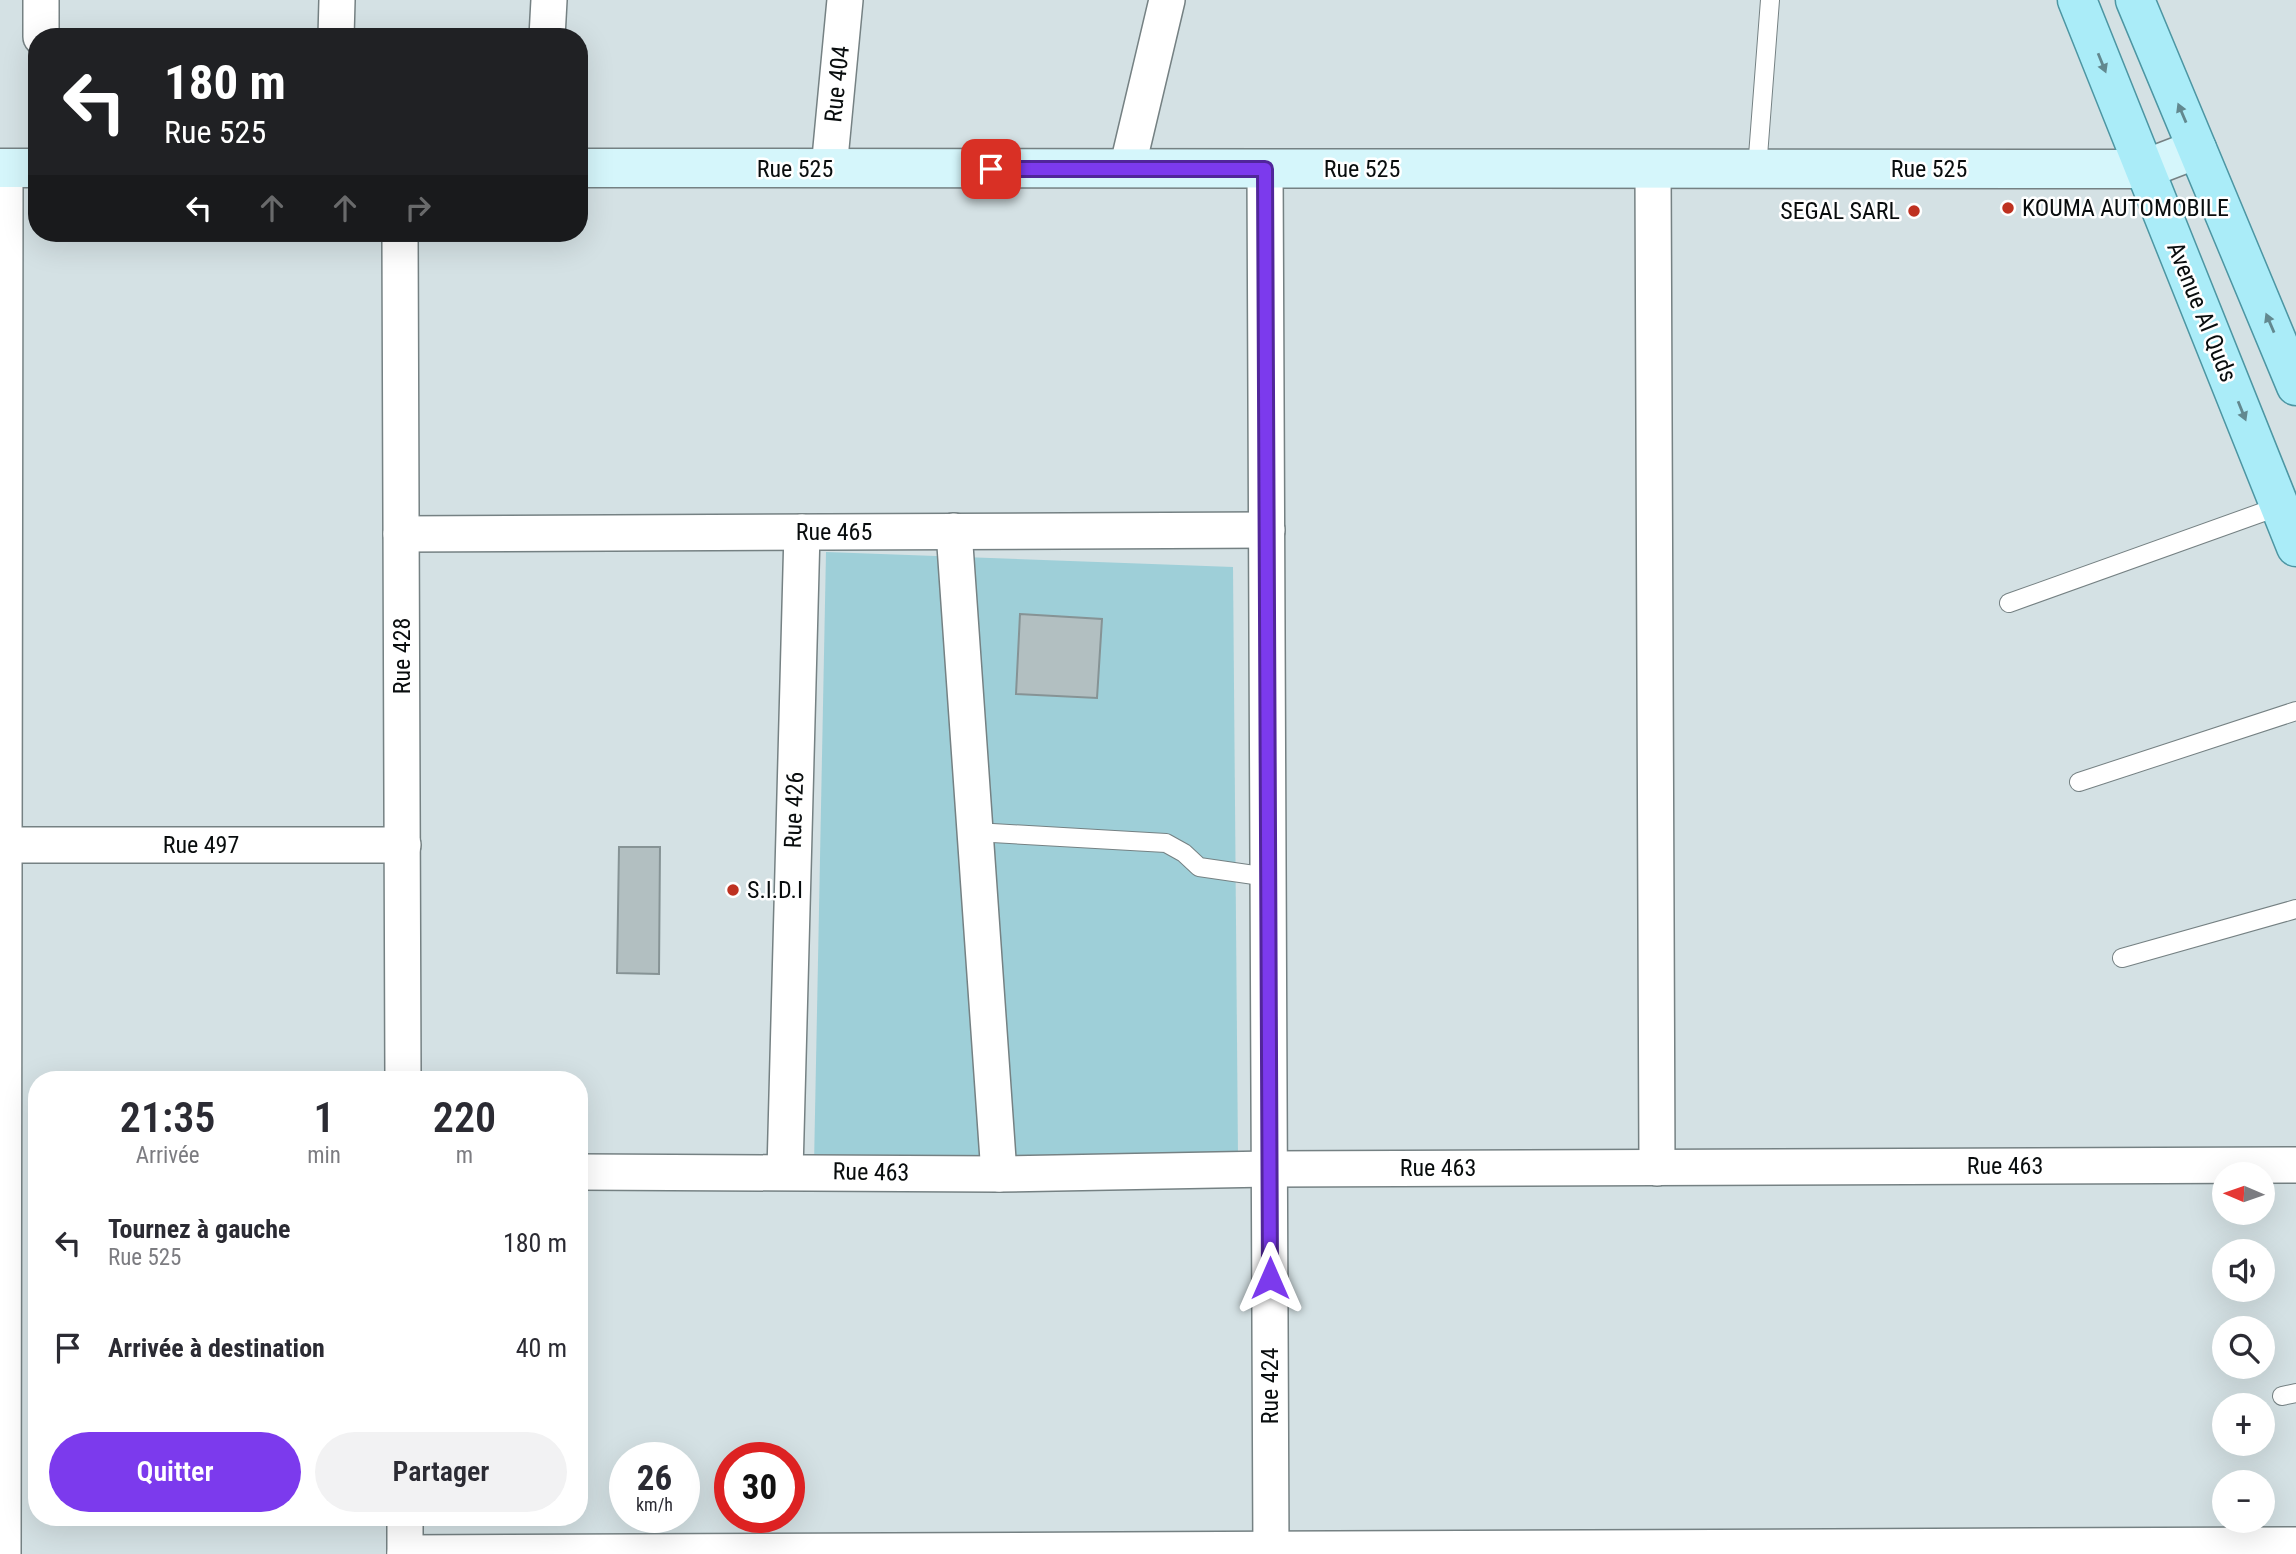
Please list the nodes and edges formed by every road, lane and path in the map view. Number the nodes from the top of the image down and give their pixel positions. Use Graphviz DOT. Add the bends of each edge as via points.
graph roads {
  1 [pos="41,0"];
  2 [pos="337,0"];
  3 [pos="549,0"];
  4 [pos="845,0"];
  5 [pos="1167,0"];
  6 [pos="1770,0"];
  7 [pos="2077,0"];
  8 [pos="2135,0"];
  9 [pos="41,28"];
  10 [pos="336,28"];
  11 [pos="547,28"];
  12 [pos="2197,149"];
  13 [pos="14,168"];
  14 [pos="588,168"];
  15 [pos="829,169"];
  16 [pos="1127,169"];
  17 [pos="1265,169"];
  18 [pos="1653,169"];
  19 [pos="1757,169"];
  20 [pos="2145,169"];
  21 [pos="400,242"];
  22 [pos="2292,367"];
  23 [pos="2280,506"];
  24 [pos="1267,530"];
  25 [pos="954,531"];
  26 [pos="802,532"];
  27 [pos="401,534"];
  28 [pos="2296,547"];
  29 [pos="2009,603"];
  30 [pos="2296,711"];
  31 [pos="2079,782"];
  32 [pos="975,832"];
  33 [pos="2,845"];
  34 [pos="403,845"];
  35 [pos="1268,877"];
  36 [pos="2296,909"];
  37 [pos="2122,958"];
  38 [pos="403,1071"];
  39 [pos="2296,1165"];
  40 [pos="1657,1168"];
  41 [pos="1269,1169"];
  42 [pos="785,1171"];
  43 [pos="588,1172"];
  44 [pos="999,1174"];
  45 [pos="405,1526"];
  46 [pos="2296,1545"];
  47 [pos="1270,1552"];
  48 [pos="405,1553"];
  49 [pos="3,1554"];
  1 -- 9 [label="street"];
  2 -- 10 [label="street"];
  3 -- 11 [label="street"];
  4 -- 15 [label="street, Rue 404"];
  5 -- 16 [label="street"];
  6 -- 19 [label="lane"];
  7 -- 20 [label="main road, Avenue Al Quds, one-way"];
  12 -- 8 [label="main road, one-way"];
  12 -- 20 [label="street"];
  22 -- 12 [label="main road, one-way"];
  13 -- 33 [label="street"];
  14 -- 15 [label="street, Rue 525"];
  15 -- 16 [label="street, Rue 525"];
  16 -- 17 [label="street, Rue 525"];
  17 -- 18 [label="street, Rue 525"];
  17 -- 24 [label="street, Rue 424"];
  18 -- 19 [label="street, Rue 525"];
  18 -- 40 [label="street"];
  19 -- 20 [label="street, Rue 525"];
  20 -- 23 [label="main road, Avenue Al Quds, one-way"];
  21 -- 27 [label="street, Rue 428"];
  23 -- 28 [label="main road, Avenue Al Quds"];
  23 -- 29 [label="lane"];
  24 -- 25 [label="street, Rue 465"];
  24 -- 35 [label="street, Rue 424"];
  25 -- 26 [label="street, Rue 465"];
  25 -- 32 [label="street"];
  26 -- 27 [label="street, Rue 465"];
  26 -- 42 [label="street, Rue 426"];
  27 -- 34 [label="street, Rue 428"];
  30 -- 31 [label="lane"];
  32 -- 35 [label="lane" via="1166,843 1199,867"];
  32 -- 44 [label="street"];
  33 -- 34 [label="street, Rue 497"];
  33 -- 49 [label="street"];
  34 -- 38 [label="street, Rue 428"];
  35 -- 41 [label="street, Rue 424"];
  36 -- 37 [label="lane"];
  39 -- 40 [label="street, Rue 463"];
  40 -- 41 [label="street, Rue 463"];
  41 -- 44 [label="street, Rue 463"];
  41 -- 47 [label="street, Rue 424"];
  42 -- 43 [label="street, Rue 463"];
  42 -- 44 [label="street, Rue 463"];
  45 -- 48 [label="street"];
  46 -- 47 [label="street"];
  47 -- 48 [label="street"];
}
